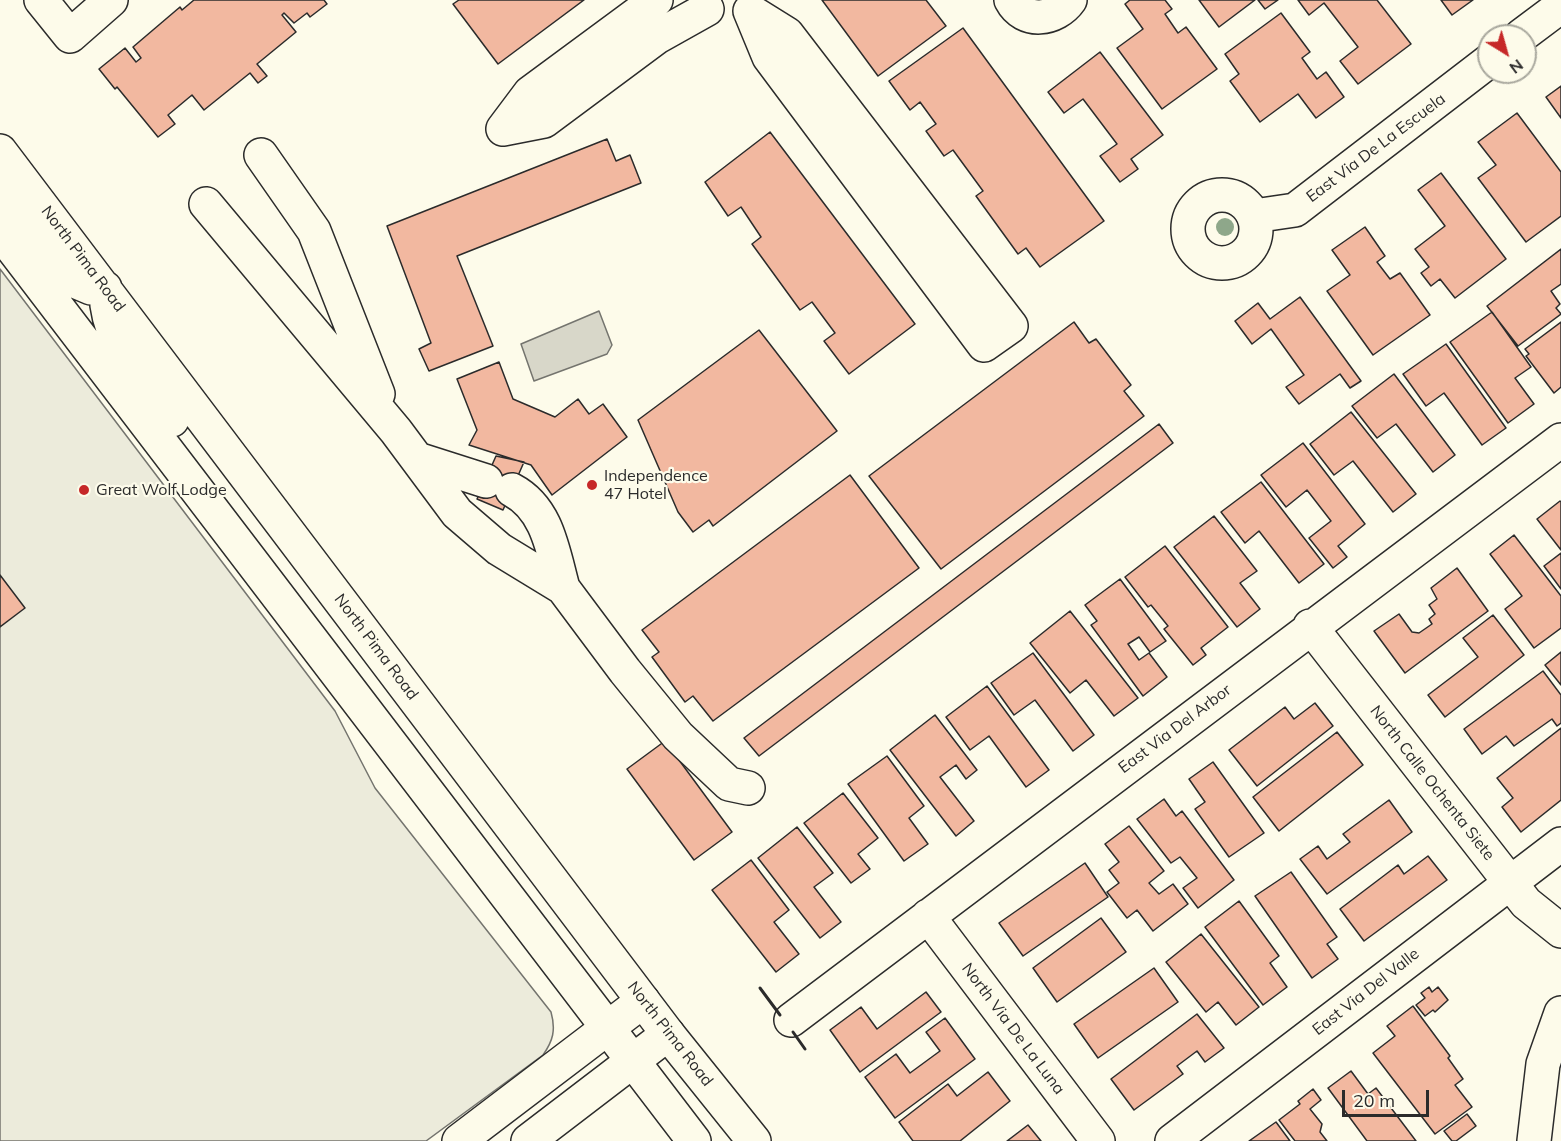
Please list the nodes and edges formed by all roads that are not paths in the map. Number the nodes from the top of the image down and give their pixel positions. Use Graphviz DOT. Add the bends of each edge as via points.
graph roads {
  1 [pos="41,0"];
  2 [pos="111,0"];
  3 [pos="656,0"];
  4 [pos="1011,0"];
  5 [pos="1070,0"];
  6 [pos="1561,6"];
  7 [pos="707,9"];
  8 [pos="1537,24"];
  9 [pos="1477,70"];
  10 [pos="0,151"];
  11 [pos="261,155"];
  12 [pos="0,194"];
  13 [pos="206,204"];
  14 [pos="1254,216"];
  15 [pos="0,232"];
  16 [pos="105,288"];
  17 [pos="1011,326"];
  18 [pos="396,431"];
  19 [pos="1561,440"];
  20 [pos="417,459"];
  21 [pos="270,587"];
  22 [pos="563,588"];
  23 [pos="1310,626"];
  24 [pos="748,788"];
  25 [pos="1561,844"];
  26 [pos="1509,883"];
  27 [pos="928,916"];
  28 [pos="1561,931"];
  29 [pos="643,1000"];
  30 [pos="1561,1013"];
  31 [pos="790,1020"];
  32 [pos="607,1029"];
  33 [pos="668,1035"];
  34 [pos="632,1062"];
  35 [pos="459,1141"];
  36 [pos="528,1141"];
  37 [pos="694,1141"];
  38 [pos="753,1141"];
  39 [pos="1098,1141"];
  40 [pos="1172,1141"];
  41 [pos="1534,1141"];
  1 -- 2 [label="street" via="70,36"];
  3 -- 7 [label="street" via="530,93 503,129 544,121 657,37"];
  4 -- 5 [label="street" via="1021,12 1044,17 1056,14"];
  6 -- 8 [label="street"];
  9 -- 14 [label="street, East Via De La Escuela" via="1295,210"];
  10 -- 16 [label="street, North Pima Road"];
  11 -- 18 [label="street" via="314,231 359,350"];
  12 -- 16 [label="street" via="65,277 91,288"];
  13 -- 18 [label="street"];
  15 -- 21 [label="street"];
  16 -- 21 [label="street" via="109,317 129,363 250,528"];
  16 -- 29 [label="street, North Pima Road"];
  17 -- 17 [label="street" via="787,34 750,11 770,57 984,345"];
  18 -- 20 [label="street"];
  19 -- 23 [label="street, East Via Del Arbor"];
  20 -- 22 [label="street" via="466,520 499,549"];
  20 -- 22 [label="street" via="524,497 544,521"];
  21 -- 32 [label="street"];
  22 -- 24 [label="street" via="678,736 729,784"];
  23 -- 26 [label="street, North Calle Ochenta Siete"];
  23 -- 27 [label="street, East Via Del Arbor"];
  25 -- 26 [label="street, East Via Del Valle"];
  26 -- 28 [label="street, North Calle Ochenta Siete" via="1526,903"];
  26 -- 40 [label="street, East Via Del Valle"];
  27 -- 31 [label="street, East Via Del Arbor"];
  27 -- 39 [label="street, North Via De La Luna"];
  29 -- 32 [label="street"];
  29 -- 33 [label="street, North Pima Road"];
  30 -- 41 [label="street" via="1544,1065"];
  32 -- 34 [label="street"];
  32 -- 35 [label="street"];
  33 -- 34 [label="street"];
  33 -- 38 [label="street, North Pima Road"];
  34 -- 36 [label="street"];
  34 -- 37 [label="street"];
}
